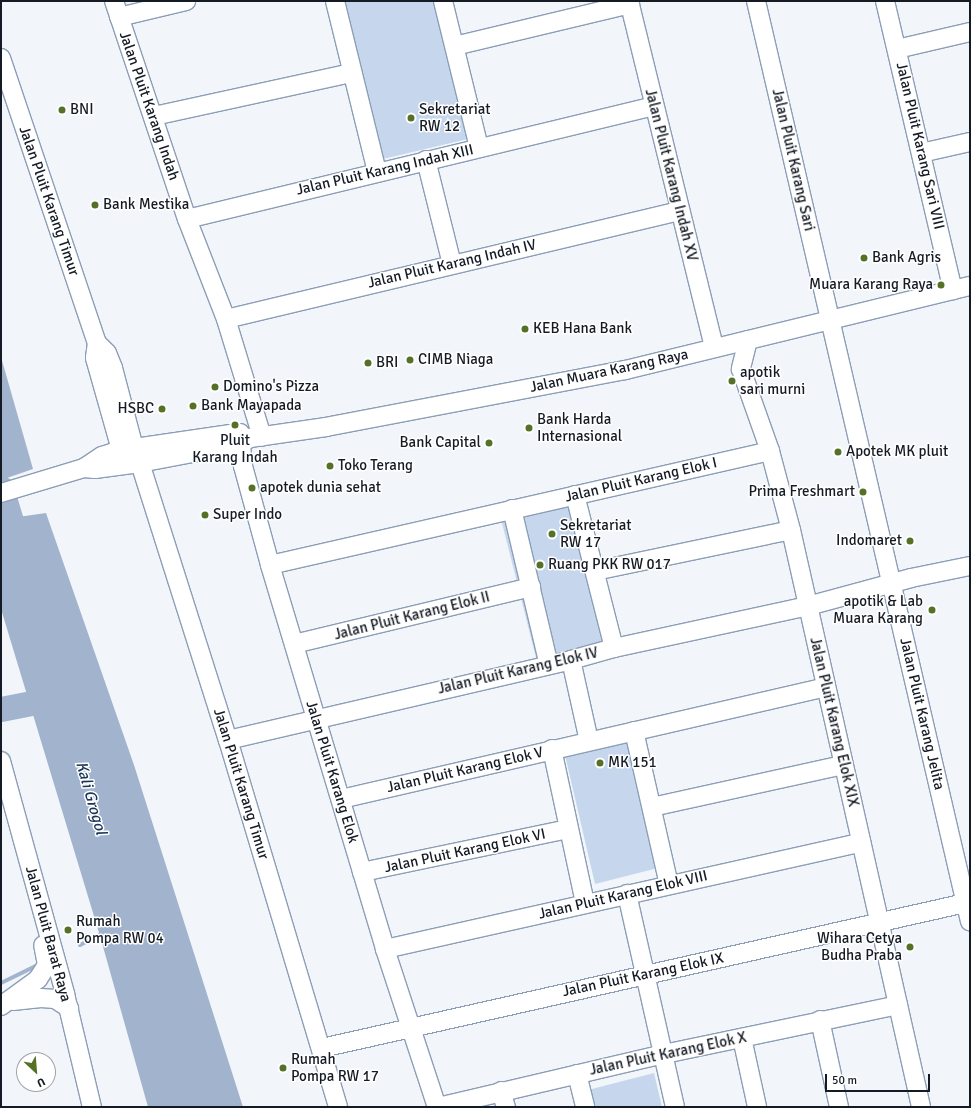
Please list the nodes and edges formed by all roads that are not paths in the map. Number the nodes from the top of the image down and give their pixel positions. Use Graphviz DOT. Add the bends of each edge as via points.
graph roads {
  1 [pos="186,1"];
  2 [pos="335,1"];
  3 [pos="443,1"];
  4 [pos="756,1"];
  5 [pos="886,1"];
  6 [pos="630,2"];
  7 [pos="116,9"];
  8 [pos="970,32"];
  9 [pos="455,46"];
  10 [pos="897,49"];
  11 [pos="1,58"];
  12 [pos="352,73"];
  13 [pos="654,106"];
  14 [pos="154,116"];
  15 [pos="970,142"];
  16 [pos="479,148"];
  17 [pos="921,153"];
  18 [pos="426,160"];
  19 [pos="377,172"];
  20 [pos="679,211"];
  21 [pos="187,219"];
  22 [pos="452,264"];
  23 [pos="962,288"];
  24 [pos="226,319"];
  25 [pos="830,320"];
  26 [pos="748,340"];
  27 [pos="714,348"];
  28 [pos="247,438"];
  29 [pos="770,451"];
  30 [pos="132,454"];
  31 [pos="1,493"];
  32 [pos="575,495"];
  33 [pos="512,509"];
  34 [pos="791,530"];
  35 [pos="270,565"];
  36 [pos="970,566"];
  37 [pos="595,571"];
  38 [pos="892,584"];
  39 [pos="531,587"];
  40 [pos="808,606"];
  41 [pos="294,644"];
  42 [pos="614,648"];
  43 [pos="572,660"];
  44 [pos="549,665"];
  45 [pos="825,687"];
  46 [pos="315,718"];
  47 [pos="634,731"];
  48 [pos="228,740"];
  49 [pos="589,741"];
  50 [pos="552,749"];
  51 [pos="1,761"];
  52 [pos="843,765"];
  53 [pos="341,799"];
  54 [pos="1,804"];
  55 [pos="652,807"];
  56 [pos="568,829"];
  57 [pos="861,843"];
  58 [pos="362,872"];
  59 [pos="669,885"];
  60 [pos="627,894"];
  61 [pos="585,903"];
  62 [pos="968,903"];
  63 [pos="970,921"];
  64 [pos="880,922"];
  65 [pos="385,949"];
  66 [pos="645,974"];
  67 [pos="5,1004"];
  68 [pos="898,1005"];
  69 [pos="68,1008"];
  70 [pos="820,1020"];
  71 [pos="410,1026"];
  72 [pos="742,1038"];
  73 [pos="322,1048"];
  74 [pos="664,1054"];
  75 [pos="577,1074"];
  76 [pos="503,1099"];
  77 [pos="92,1107"];
  78 [pos="338,1107"];
  79 [pos="438,1107"];
  80 [pos="585,1107"];
  81 [pos="675,1107"];
  82 [pos="757,1107"];
  83 [pos="840,1107"];
  84 [pos="922,1107"];
  1 -- 7 [label="street"];
  2 -- 12 [label="street"];
  3 -- 9 [label="street"];
  4 -- 25 [label="street, Jalan Pluit Karang Sari"];
  5 -- 10 [label="street, Jalan Pluit Karang Sari VIII"];
  6 -- 9 [label="street"];
  6 -- 13 [label="street, Jalan Pluit Karang Indah XV"];
  7 -- 14 [label="street, Jalan Pluit Karang Indah"];
  8 -- 10 [label="street"];
  9 -- 16 [label="street"];
  10 -- 17 [label="street, Jalan Pluit Karang Sari VIII"];
  11 -- 30 [label="street, Jalan Pluit Karang Timur" via="97,343 95,358"];
  12 -- 14 [label="street"];
  12 -- 19 [label="street"];
  13 -- 16 [label="street, Jalan Pluit Karang Indah XIII"];
  13 -- 20 [label="street, Jalan Pluit Karang Indah XV"];
  14 -- 21 [label="street, Jalan Pluit Karang Indah"];
  15 -- 17 [label="street"];
  16 -- 18 [label="street, Jalan Pluit Karang Indah XIII"];
  17 -- 23 [label="street, Jalan Pluit Karang Sari VIII" via="939,228"];
  18 -- 19 [label="street, Jalan Pluit Karang Indah XIII"];
  18 -- 22 [label="street"];
  19 -- 21 [label="street, Jalan Pluit Karang Indah XIII"];
  20 -- 22 [label="street, Jalan Pluit Karang Indah IV"];
  20 -- 27 [label="street, Jalan Pluit Karang Indah XV"];
  21 -- 24 [label="street, Jalan Pluit Karang Indah"];
  22 -- 24 [label="street, Jalan Pluit Karang Indah IV"];
  23 -- 25 [label="street, Jalan Muara Karang Raya"];
  24 -- 28 [label="street, Jalan Pluit Karang Indah"];
  25 -- 26 [label="street, Jalan Muara Karang Raya"];
  25 -- 38 [label="street, Jalan Pluit Karang Jelita"];
  26 -- 27 [label="street, Jalan Muara Karang Raya"];
  26 -- 29 [label="street, Jalan Pluit Karang Elok XIX" via="740,370"];
  27 -- 28 [label="street, Jalan Muara Karang Raya" via="617,372"];
  28 -- 30 [label="street, Jalan Muara Karang Raya"];
  28 -- 35 [label="street, Jalan Pluit Karang Elok" via="244,466"];
  29 -- 32 [label="street, Jalan Pluit Karang Elok I"];
  29 -- 34 [label="street, Jalan Pluit Karang Elok XIX"];
  30 -- 31 [label="street, Jalan Muara Karang Raya" via="95,469 76,470"];
  30 -- 48 [label="street, Jalan Pluit Karang Timur"];
  32 -- 33 [label="street, Jalan Pluit Karang Elok I"];
  32 -- 37 [label="street"];
  33 -- 35 [label="street, Jalan Pluit Karang Elok I"];
  33 -- 39 [label="street"];
  34 -- 37 [label="street"];
  34 -- 40 [label="street, Jalan Pluit Karang Elok XIX"];
  35 -- 41 [label="street, Jalan Pluit Karang Elok"];
  36 -- 38 [label="street, Jalan Pluit Karang Elok IV"];
  37 -- 42 [label="street"];
  38 -- 40 [label="street, Jalan Pluit Karang Elok IV"];
  38 -- 62 [label="street, Jalan Pluit Karang Jelita"];
  39 -- 41 [label="street, Jalan Pluit Karang Elok II"];
  39 -- 44 [label="street"];
  40 -- 42 [label="street, Jalan Pluit Karang Elok IV"];
  40 -- 45 [label="street, Jalan Pluit Karang Elok XIX"];
  41 -- 46 [label="street, Jalan Pluit Karang Elok"];
  42 -- 43 [label="street, Jalan Pluit Karang Elok IV"];
  43 -- 44 [label="street, Jalan Pluit Karang Elok IV"];
  43 -- 49 [label="street"];
  44 -- 46 [label="street, Jalan Pluit Karang Elok IV"];
  45 -- 47 [label="street, Jalan Pluit Karang Elok V"];
  45 -- 52 [label="street, Jalan Pluit Karang Elok XIX"];
  46 -- 48 [label="street, Jalan Pluit Karang Elok IV"];
  46 -- 53 [label="street, Jalan Pluit Karang Elok"];
  47 -- 49 [label="street, Jalan Pluit Karang Elok V"];
  47 -- 55 [label="street"];
  48 -- 73 [label="street, Jalan Pluit Karang Timur"];
  49 -- 50 [label="street, Jalan Pluit Karang Elok V"];
  50 -- 53 [label="street, Jalan Pluit Karang Elok V"];
  50 -- 56 [label="street"];
  51 -- 69 [label="street, Jalan Pluit Barat Raya"];
  52 -- 55 [label="street"];
  52 -- 57 [label="street, Jalan Pluit Karang Elok XIX"];
  53 -- 58 [label="street, Jalan Pluit Karang Elok"];
  54 -- 67 [label="street, Jalan Pluit Barat Raya" via="47,957 47,965 38,978"];
  55 -- 59 [label="street"];
  56 -- 58 [label="street, Jalan Pluit Karang Elok VI"];
  56 -- 61 [label="street"];
  57 -- 59 [label="street, Jalan Pluit Karang Elok VIII"];
  57 -- 64 [label="street, Jalan Pluit Karang Elok XIX"];
  58 -- 65 [label="street, Jalan Pluit Karang Elok"];
  59 -- 60 [label="street, Jalan Pluit Karang Elok VIII"];
  60 -- 61 [label="street, Jalan Pluit Karang Elok VIII"];
  60 -- 66 [label="street"];
  61 -- 65 [label="street, Jalan Pluit Karang Elok VIII"];
  62 -- 63 [label="street, Jalan Pluit Karang Jelita"];
  62 -- 64 [label="street, Jalan Pluit Karang Elok IX"];
  64 -- 66 [label="street, Jalan Pluit Karang Elok IX"];
  64 -- 68 [label="street, Jalan Pluit Karang Elok XIX"];
  65 -- 71 [label="street, Jalan Pluit Karang Elok"];
  66 -- 71 [label="street, Jalan Pluit Karang Elok IX"];
  66 -- 74 [label="street"];
  67 -- 69 [label="street" via="41,998 55,1000"];
  68 -- 70 [label="street, Jalan Pluit Karang Elok X"];
  68 -- 84 [label="street, Jalan Pluit Karang Elok XIX"];
  69 -- 77 [label="street, Jalan Pluit Barat Raya"];
  70 -- 72 [label="street, Jalan Pluit Karang Elok X"];
  70 -- 83 [label="street"];
  71 -- 73 [label="street, Jalan Pluit Karang Elok IX"];
  71 -- 79 [label="street, Jalan Pluit Karang Elok"];
  72 -- 74 [label="street, Jalan Pluit Karang Elok X"];
  72 -- 82 [label="street"];
  73 -- 78 [label="street, Jalan Pluit Karang Timur"];
  74 -- 75 [label="street, Jalan Pluit Karang Elok X"];
  74 -- 81 [label="street"];
  75 -- 76 [label="street, Jalan Pluit Karang Elok X"];
  75 -- 80 [label="street"];
  76 -- 79 [label="street, Jalan Pluit Karang Elok X"];
}
